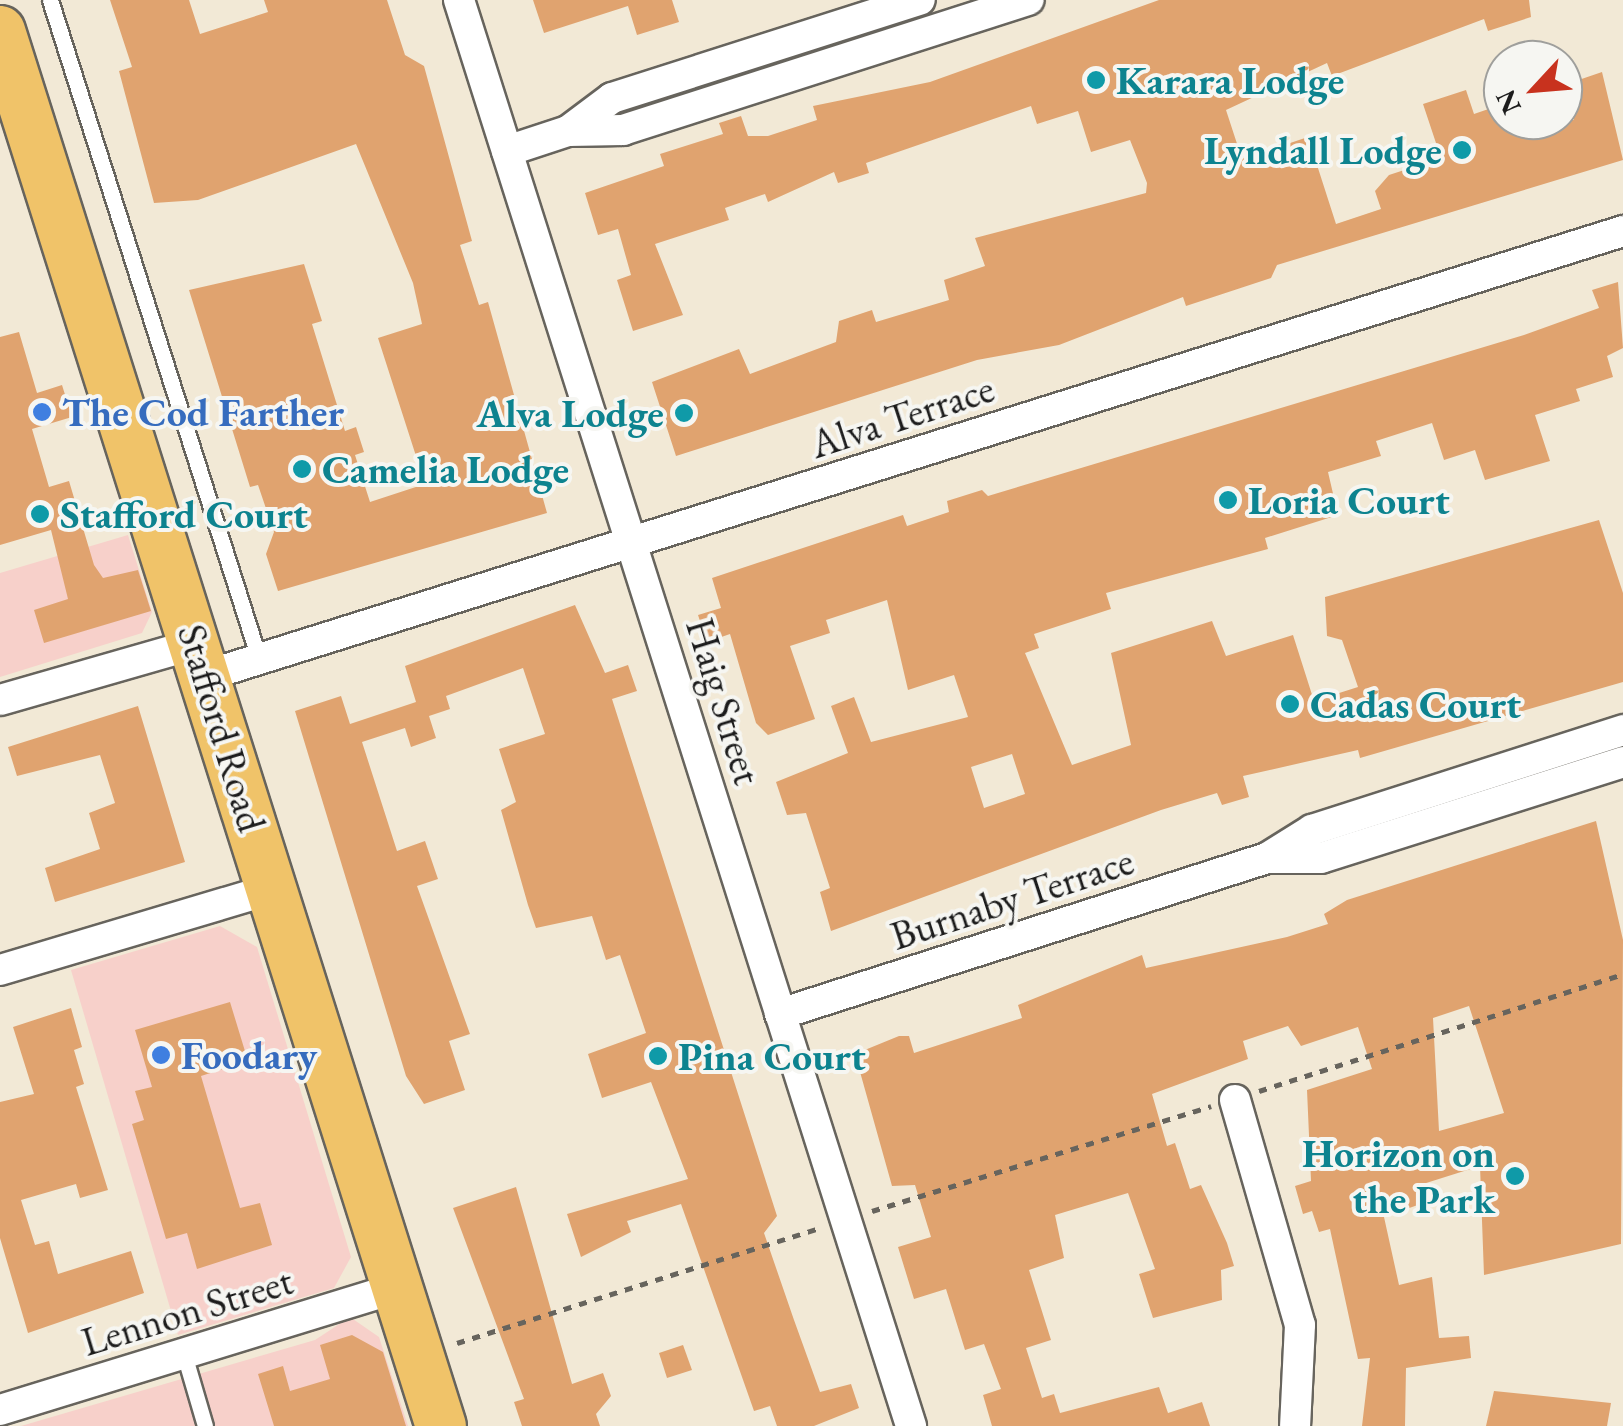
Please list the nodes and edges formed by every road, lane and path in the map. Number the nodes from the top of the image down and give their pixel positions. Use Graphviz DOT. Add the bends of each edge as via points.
graph roads {
  1 [pos="50,0"];
  2 [pos="460,0"];
  3 [pos="920,0"];
  4 [pos="1029,0"];
  5 [pos="0,31"];
  6 [pos="568,132"];
  7 [pos="507,151"];
  8 [pos="1623,231"];
  9 [pos="633,542"];
  10 [pos="258,659"];
  11 [pos="200,660"];
  12 [pos="0,700"];
  13 [pos="1623,730"];
  14 [pos="1623,763"];
  15 [pos="1268,858"];
  16 [pos="272,889"];
  17 [pos="0,970"];
  18 [pos="780,1014"];
  19 [pos="1235,1100"];
  20 [pos="845,1220"];
  21 [pos="397,1288"];
  22 [pos="456,1343"];
  23 [pos="184,1354"];
  24 [pos="0,1410"];
  25 [pos="205,1426"];
  26 [pos="441,1426"];
  27 [pos="911,1426"];
  28 [pos="1295,1426"];
  1 -- 10 [label="lane, Stafford Road"];
  2 -- 7 [label="street, Haig Street"];
  3 -- 6 [label="street" via="612,98"];
  4 -- 6 [label="street" via="623,130"];
  5 -- 11 [label="highway, Stafford Road"];
  6 -- 7 [label="street"];
  7 -- 9 [label="street, Haig Street"];
  8 -- 9 [label="street, Alva Terrace"];
  9 -- 10 [label="street, Alva Terrace"];
  9 -- 18 [label="street, Haig Street"];
  10 -- 11 [label="street, Alva Terrace"];
  11 -- 12 [label="street, Alva Terrace"];
  11 -- 16 [label="highway, Stafford Road"];
  13 -- 15 [label="street, Burnaby Terrace" via="1312,830"];
  14 -- 15 [label="street, Burnaby Terrace" via="1321,858"];
  15 -- 18 [label="street, Burnaby Terrace"];
  16 -- 17 [label="street"];
  16 -- 21 [label="highway, Stafford Road"];
  18 -- 20 [label="street, Haig Street"];
  19 -- 28 [label="street" via="1300,1325"];
  20 -- 22 [label="path"];
  20 -- 27 [label="street, Haig Street"];
  21 -- 23 [label="street, Lennon Street"];
  21 -- 26 [label="highway, Stafford Road"];
  23 -- 24 [label="street, Lennon Street"];
  23 -- 25 [label="lane"];
}
